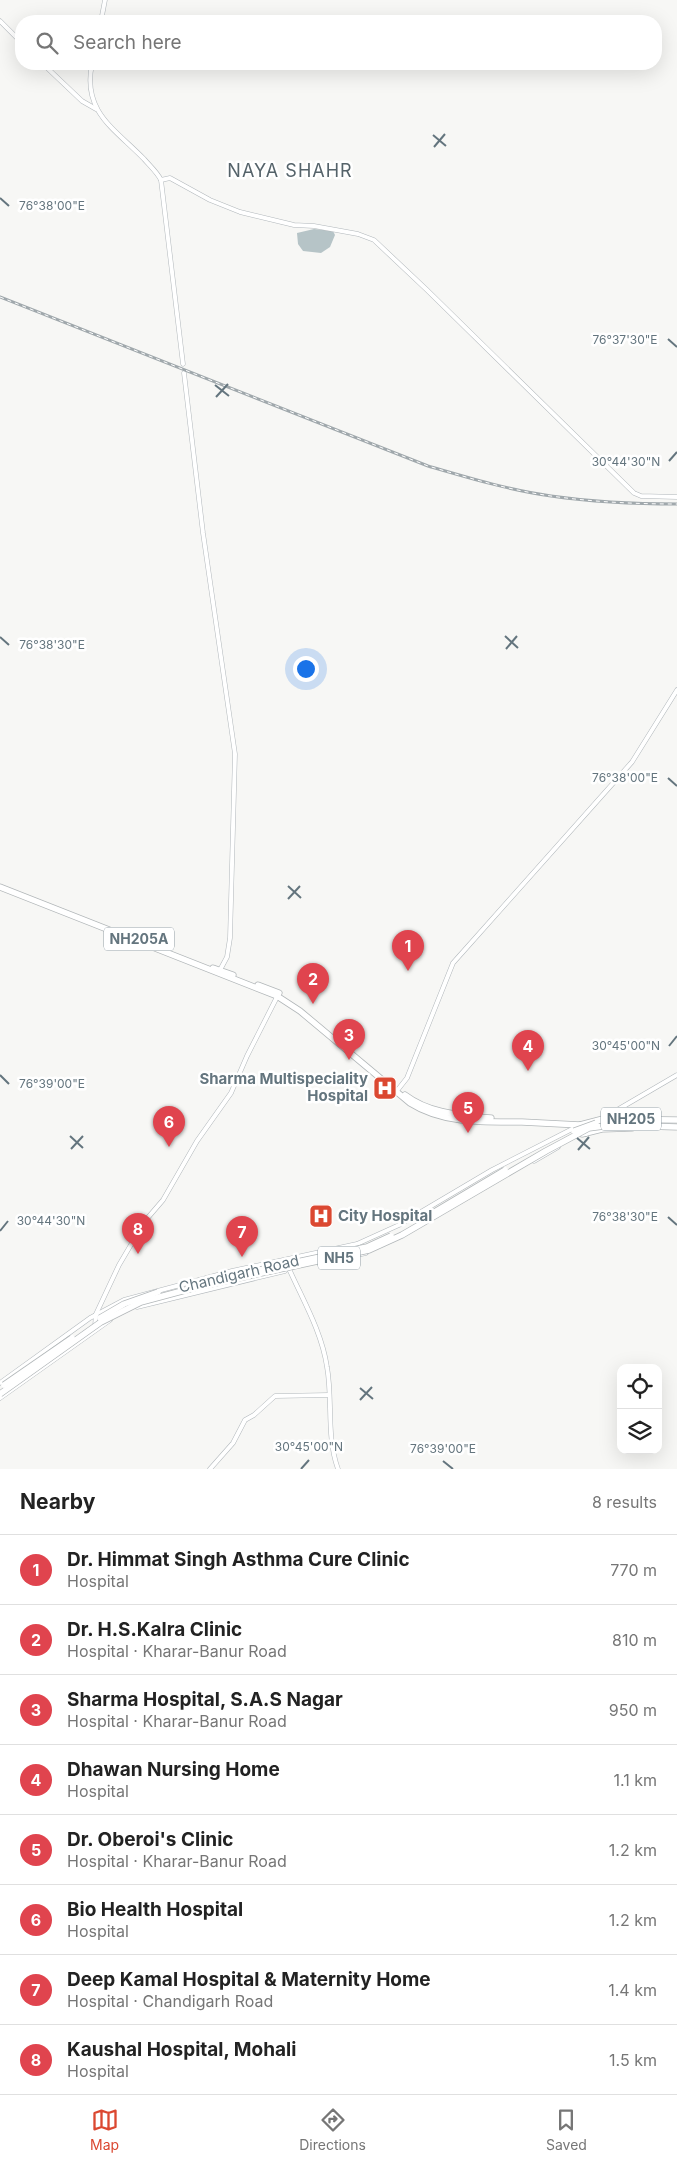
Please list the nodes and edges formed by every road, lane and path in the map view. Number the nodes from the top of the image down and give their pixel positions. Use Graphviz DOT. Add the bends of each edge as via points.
graph roads {
  1 [pos="105,0"];
  2 [pos="102,15"];
  3 [pos="0,22"];
  4 [pos="15,36"];
  5 [pos="49,70"];
  6 [pos="91,70"];
  7 [pos="96,109"];
  8 [pos="160,180"];
  9 [pos="183,364"];
  10 [pos="184,373"];
  11 [pos="677,497"];
  12 [pos="677,690"];
  13 [pos="0,885"];
  14 [pos="220,973"];
  15 [pos="278,994"];
  16 [pos="677,1075"];
  17 [pos="398,1091"];
  18 [pos="600,1120"];
  19 [pos="583,1124"];
  20 [pos="677,1125"];
  21 [pos="566,1127"];
  22 [pos="599,1130"];
  23 [pos="585,1133"];
  24 [pos="458,1190"];
  25 [pos="464,1202"];
  26 [pos="290,1258"];
  27 [pos="290,1270"];
  28 [pos="96,1316"];
  29 [pos="96,1330"];
  30 [pos="1,1385"];
  31 [pos="0,1394"];
  32 [pos="329,1395"];
  33 [pos="0,1398"];
  34 [pos="210,1469"];
  35 [pos="338,1469"];
  1 -- 2 [label="street"];
  3 -- 4 [label="street"];
  5 -- 7 [label="street" via="82,101"];
  6 -- 7 [label="street" via="90,84"];
  7 -- 8 [label="street"];
  8 -- 9 [label="street"];
  8 -- 11 [label="street" via="169,177 210,200 240,212 294,225 358,234 374,240 634,494"];
  10 -- 14 [label="street" via="235,754 230,938"];
  12 -- 17 [label="street" via="632,762 453,963 407,1078"];
  13 -- 14 [label="highway, NH205A"];
  14 -- 15 [label="highway, NH205A"];
  15 -- 17 [label="highway, NH205A" via="298,1005"];
  15 -- 28 [label="street" via="231,1093 197,1141 163,1200 145,1221 119,1265"];
  16 -- 18 [label="street"];
  17 -- 19 [label="highway, NH205A" via="425,1107 452,1114"];
  17 -- 21 [label="highway, NH205A" via="418,1108 446,1118"];
  18 -- 19 [label="highway, NH205"];
  18 -- 20 [label="highway, NH205"];
  18 -- 22 [label="street"];
  19 -- 21 [label="highway, NH205A"];
  19 -- 23 [label="highway"];
  20 -- 22 [label="highway, NH205"];
  20 -- 30 [label="highway, Chandigarh Road / NH5, bridge" via="615,1121 588,1125 402,1232 367,1247 219,1277 138,1298 112,1310"];
  20 -- 31 [label="highway, NH5, bridge" via="589,1128 370,1250 197,1286 141,1302 101,1322"];
  21 -- 24 [label="street"];
  22 -- 23 [label="highway, NH205"];
  23 -- 25 [label="street"];
  24 -- 25 [label="street"];
  24 -- 26 [label="street" via="372,1238"];
  25 -- 27 [label="street" via="378,1249"];
  26 -- 27 [label="street"];
  26 -- 28 [label="street" via="148,1292 124,1300"];
  27 -- 29 [label="street" via="139,1306"];
  27 -- 32 [label="street" via="324,1345"];
  28 -- 29 [label="street"];
  28 -- 30 [label="street"];
  29 -- 33 [label="street"];
  32 -- 34 [label="street" via="275,1396 244,1421 233,1443"];
  32 -- 35 [label="street" via="332,1442"];
}
